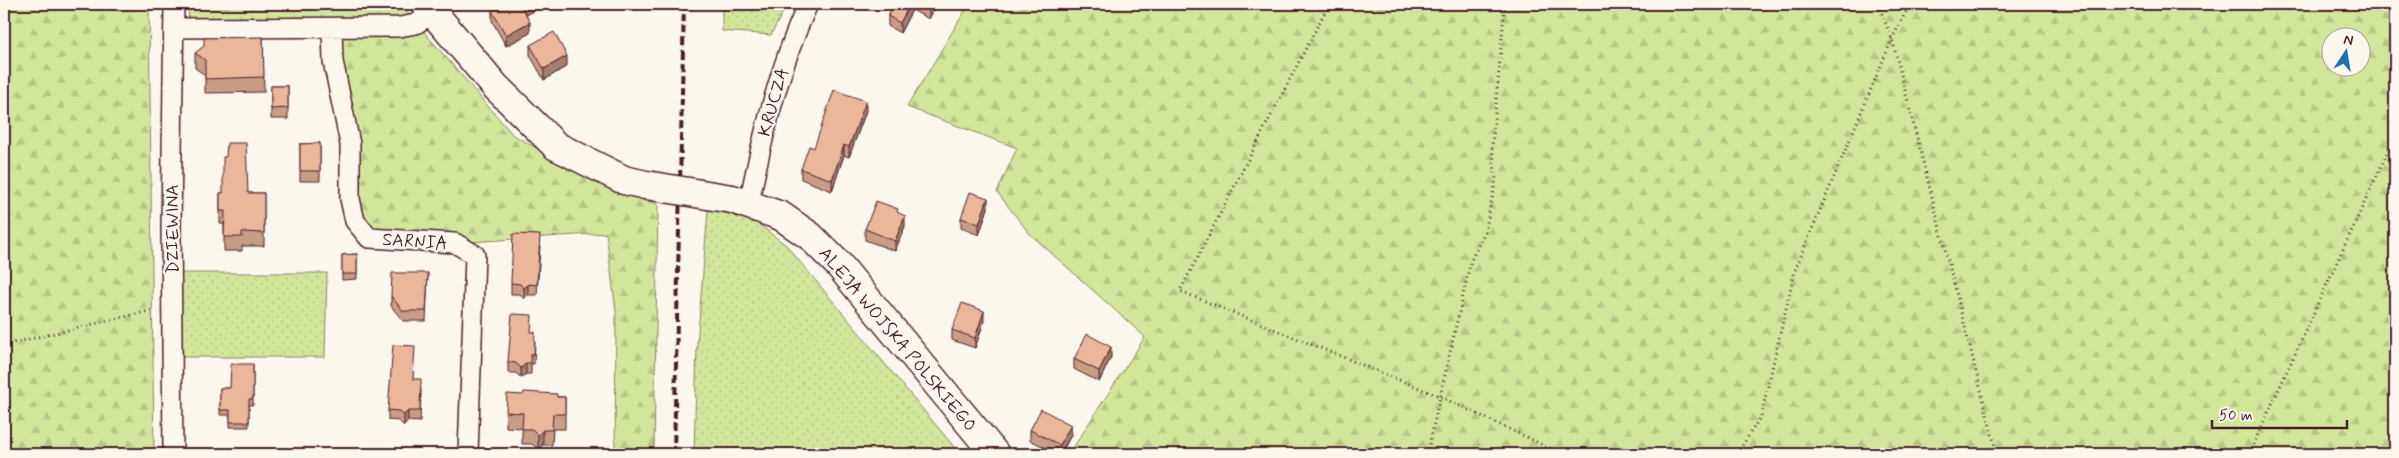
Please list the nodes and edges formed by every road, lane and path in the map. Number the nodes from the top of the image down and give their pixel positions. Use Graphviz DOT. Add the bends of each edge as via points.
graph roads {
  1 [pos="174,4"];
  2 [pos="808,4"];
  3 [pos="1329,4"];
  4 [pos="1505,4"];
  5 [pos="1878,4"];
  6 [pos="1910,4"];
  7 [pos="430,8"];
  8 [pos="174,28"];
  9 [pos="332,28"];
  10 [pos="1892,39"];
  11 [pos="2395,136"];
  12 [pos="740,201"];
  13 [pos="172,308"];
  14 [pos="4,345"];
  15 [pos="1439,396"];
  16 [pos="172,454"];
  17 [pos="468,454"];
  18 [pos="995,454"];
  19 [pos="1426,454"];
  20 [pos="1562,454"];
  21 [pos="1737,454"];
  22 [pos="1998,454"];
  23 [pos="2249,454"];
  1 -- 8 [label="street, DZIEWINA"];
  2 -- 12 [label="street, KRUCZA" via="793,36"];
  3 -- 15 [label="path" via="1180,291"];
  4 -- 15 [label="path" via="1492,146 1496,180 1484,232 1471,260"];
  5 -- 10 [label="path"];
  6 -- 10 [label="path"];
  7 -- 9 [label="street" via="410,26"];
  7 -- 12 [label="street, ALEJA WOJSKA POLSKIEGO, bridge" via="495,86 556,146 624,180"];
  8 -- 9 [label="street"];
  8 -- 13 [label="street, DZIEWINA"];
  9 -- 17 [label="street, SARNIA" via="333,61 350,144 350,199 355,221 369,238 455,243 475,255"];
  10 -- 21 [label="path" via="1795,270 1761,416"];
  10 -- 22 [label="path"];
  11 -- 23 [label="path"];
  12 -- 18 [label="street, ALEJA WOJSKA POLSKIEGO" via="781,216 810,236 839,265"];
  13 -- 14 [label="path" via="143,311"];
  13 -- 16 [label="street, DZIEWINA"];
  15 -- 19 [label="path"];
  15 -- 20 [label="path"];
}
